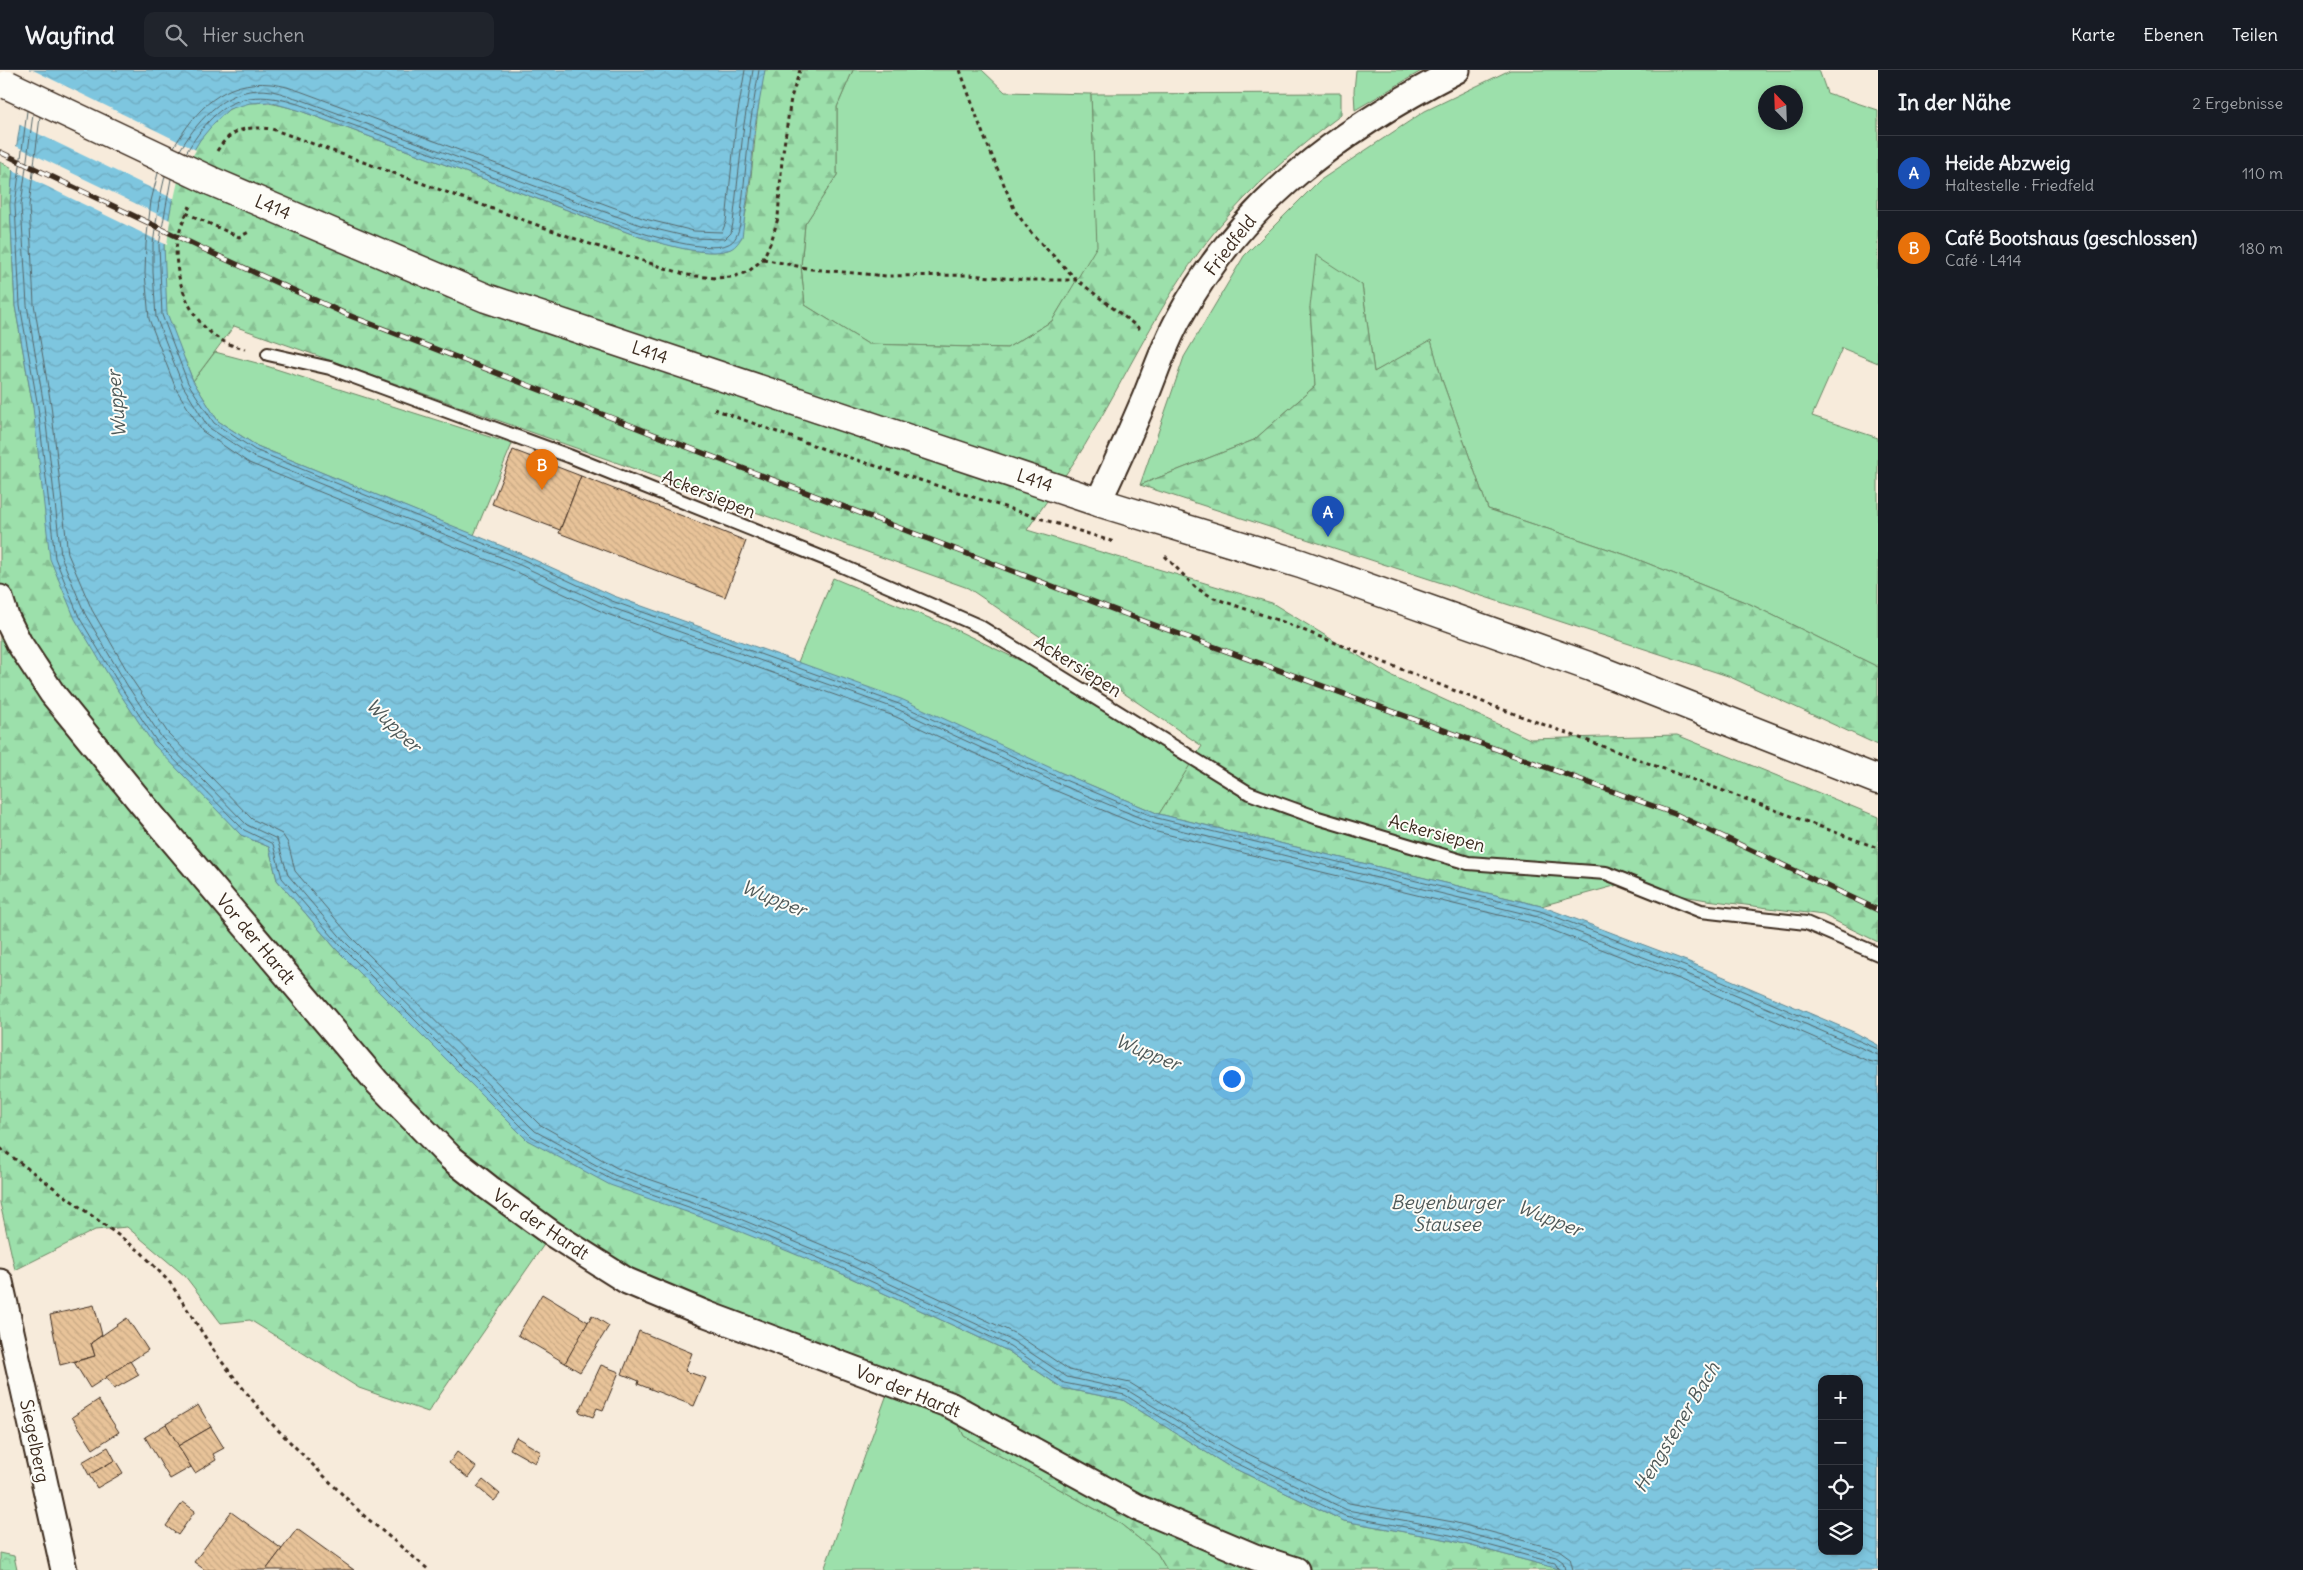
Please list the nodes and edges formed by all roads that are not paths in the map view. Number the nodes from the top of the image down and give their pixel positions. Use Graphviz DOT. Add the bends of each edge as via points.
graph roads {
  1 [pos="1458,70"];
  2 [pos="4,83"];
  3 [pos="268,354"];
  4 [pos="1098,502"];
  5 [pos="0,598"];
  6 [pos="1878,780"];
  7 [pos="1878,954"];
  8 [pos="0,1282"];
  9 [pos="64,1570"];
  10 [pos="1296,1570"];
  1 -- 4 [label="street, Friedfeld" via="1345,136 1306,164 1228,242 1178,319"];
  2 -- 4 [label="main road, L414, bridge" via="205,179 486,298"];
  3 -- 7 [label="lane, Ackersiepen" via="330,368 569,456 833,562 979,626 1250,793 1318,818 1468,863 1606,873 1701,912 1806,923"];
  4 -- 6 [label="main road, L414" via="1301,564 1526,644"];
  5 -- 10 [label="street, Vor der Hardt" via="19,643 52,693 143,806 377,1082 451,1158 488,1188 627,1281 950,1405 1138,1508 1255,1557"];
  8 -- 9 [label="street, Siegelberg"];
}
